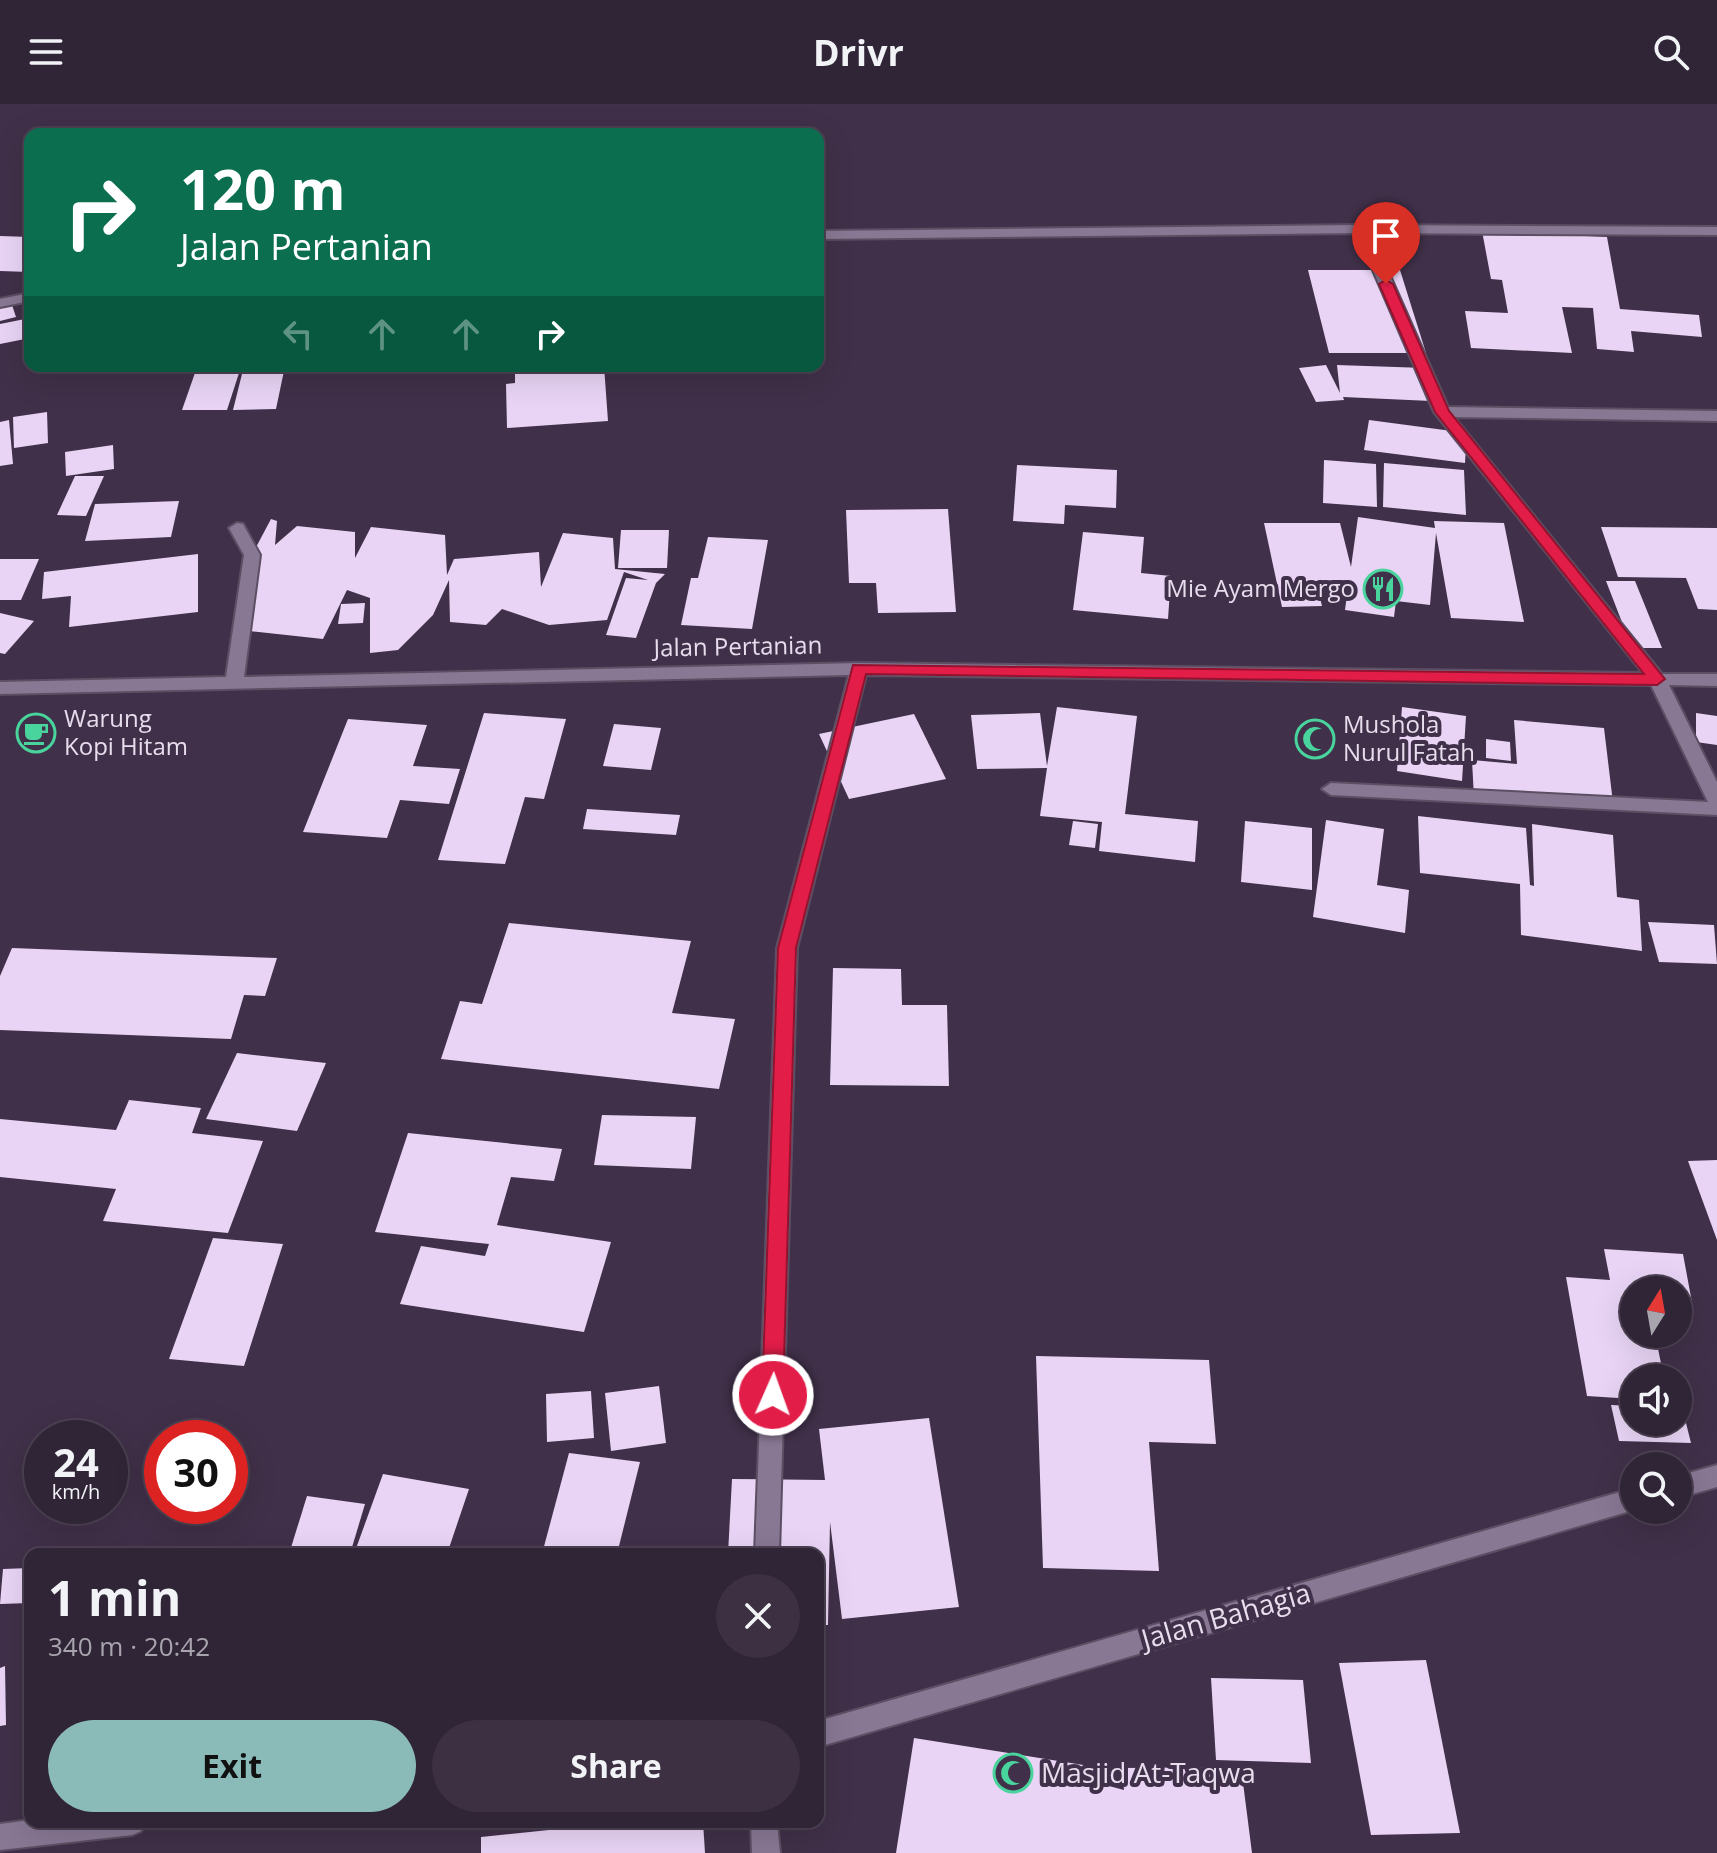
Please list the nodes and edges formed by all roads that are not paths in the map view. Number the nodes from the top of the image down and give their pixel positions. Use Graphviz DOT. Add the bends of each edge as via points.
graph roads {
  1 [pos="1362,229"];
  2 [pos="1717,231"];
  3 [pos="824,235"];
  4 [pos="24,298"];
  5 [pos="0,303"];
  6 [pos="1442,412"];
  7 [pos="1717,416"];
  8 [pos="237,528"];
  9 [pos="859,669"];
  10 [pos="1657,679"];
  11 [pos="1717,680"];
  12 [pos="234,683"];
  13 [pos="0,688"];
  14 [pos="1331,789"];
  15 [pos="1717,801"];
  16 [pos="1717,809"];
  17 [pos="1717,1476"];
  18 [pos="1692,1483"];
  19 [pos="1620,1503"];
  20 [pos="767,1548"];
  21 [pos="824,1732"];
  22 [pos="79,1828"];
  23 [pos="764,1828"];
  24 [pos="0,1837"];
  25 [pos="766,1853"];
  1 -- 2 [label="street"];
  1 -- 3 [label="street"];
  1 -- 6 [label="street"];
  4 -- 5 [label="street"];
  6 -- 7 [label="street"];
  6 -- 10 [label="street"];
  8 -- 12 [label="street" via="252,555"];
  9 -- 10 [label="street, Jalan Pertanian"];
  9 -- 12 [label="street, Jalan Pertanian"];
  9 -- 20 [label="street" via="787,948"];
  10 -- 11 [label="street, Jalan Pertanian"];
  10 -- 15 [label="street"];
  12 -- 13 [label="street, Jalan Pertanian"];
  14 -- 16 [label="street"];
  17 -- 18 [label="street"];
  19 -- 21 [label="street, Jalan Bahagia"];
  22 -- 24 [label="street"];
  23 -- 25 [label="street"];
}
